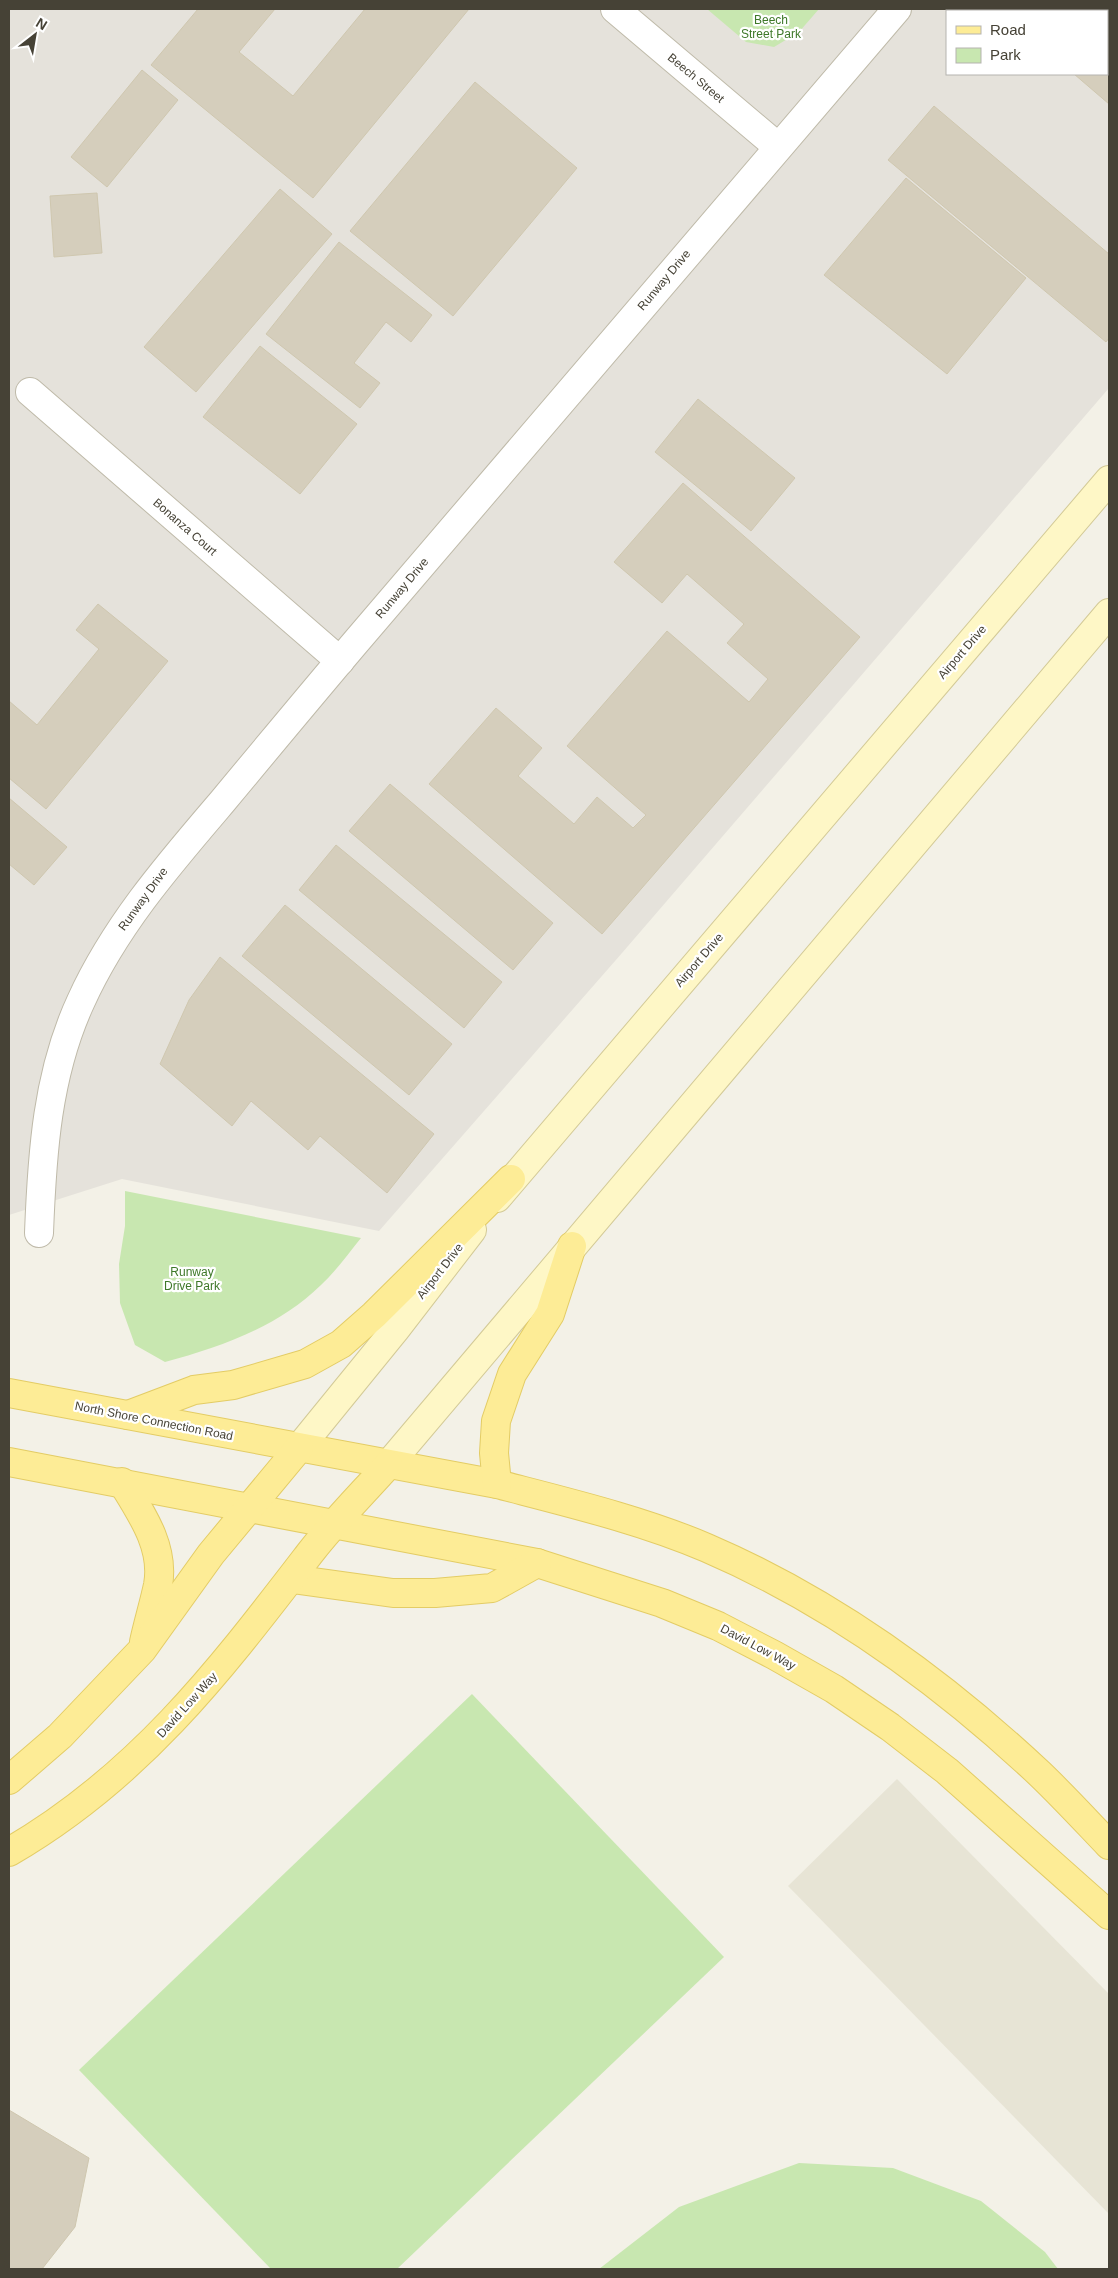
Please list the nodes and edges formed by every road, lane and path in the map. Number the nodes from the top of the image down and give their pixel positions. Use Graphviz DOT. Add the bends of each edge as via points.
graph roads {
  1 [pos="615,9"];
  2 [pos="897,9"];
  3 [pos="778,147"];
  4 [pos="30,392"];
  5 [pos="1109,480"];
  6 [pos="1109,612"];
  7 [pos="340,661"];
  8 [pos="511,1179"];
  9 [pos="39,1233"];
  10 [pos="572,1246"];
  11 [pos="9,1393"];
  12 [pos="128,1415"];
  13 [pos="299,1448"];
  14 [pos="9,1462"];
  15 [pos="388,1465"];
  16 [pos="122,1482"];
  17 [pos="497,1484"];
  18 [pos="248,1509"];
  19 [pos="333,1525"];
  20 [pos="537,1563"];
  21 [pos="292,1579"];
  22 [pos="142,1650"];
  23 [pos="9,1780"];
  24 [pos="1109,1844"];
  25 [pos="9,1852"];
  26 [pos="1109,1915"];
  1 -- 3 [label="street, Beech Street"];
  2 -- 3 [label="street, Runway Drive"];
  3 -- 7 [label="street, Runway Drive"];
  4 -- 7 [label="street, Bonanza Court"];
  5 -- 8 [label="street, Airport Drive"];
  6 -- 10 [label="street"];
  7 -- 9 [label="street, Runway Drive" via="162,872 103,956 79,1004 49,1106 43,1146"];
  8 -- 12 [label="main road" via="341,1344 305,1364 233,1385 194,1390"];
  8 -- 13 [label="street, Airport Drive"];
  10 -- 15 [label="street"];
  10 -- 17 [label="main road" via="550,1314 512,1374 496,1421 494,1453"];
  11 -- 12 [label="main road, North Shore Connection Road"];
  12 -- 13 [label="main road, North Shore Connection Road"];
  13 -- 15 [label="main road"];
  13 -- 18 [label="main road"];
  14 -- 16 [label="main road"];
  15 -- 17 [label="main road"];
  15 -- 19 [label="main road, David Low Way"];
  16 -- 18 [label="main road"];
  16 -- 22 [label="main road" via="151,1532 159,1567 158,1586"];
  17 -- 24 [label="main road" via="566,1502 706,1548 794,1592 868,1637 985,1725 1041,1775"];
  18 -- 19 [label="main road, David Low Way"];
  18 -- 22 [label="main road" via="211,1554"];
  19 -- 20 [label="main road, David Low Way"];
  19 -- 21 [label="main road, David Low Way"];
  20 -- 21 [label="main road" via="492,1588 435,1593 393,1593"];
  20 -- 26 [label="main road, David Low Way" via="718,1626 834,1689 947,1771"];
  21 -- 25 [label="main road, David Low Way" via="241,1644 152,1744 59,1820"];
  22 -- 23 [label="main road" via="60,1736"];
}
